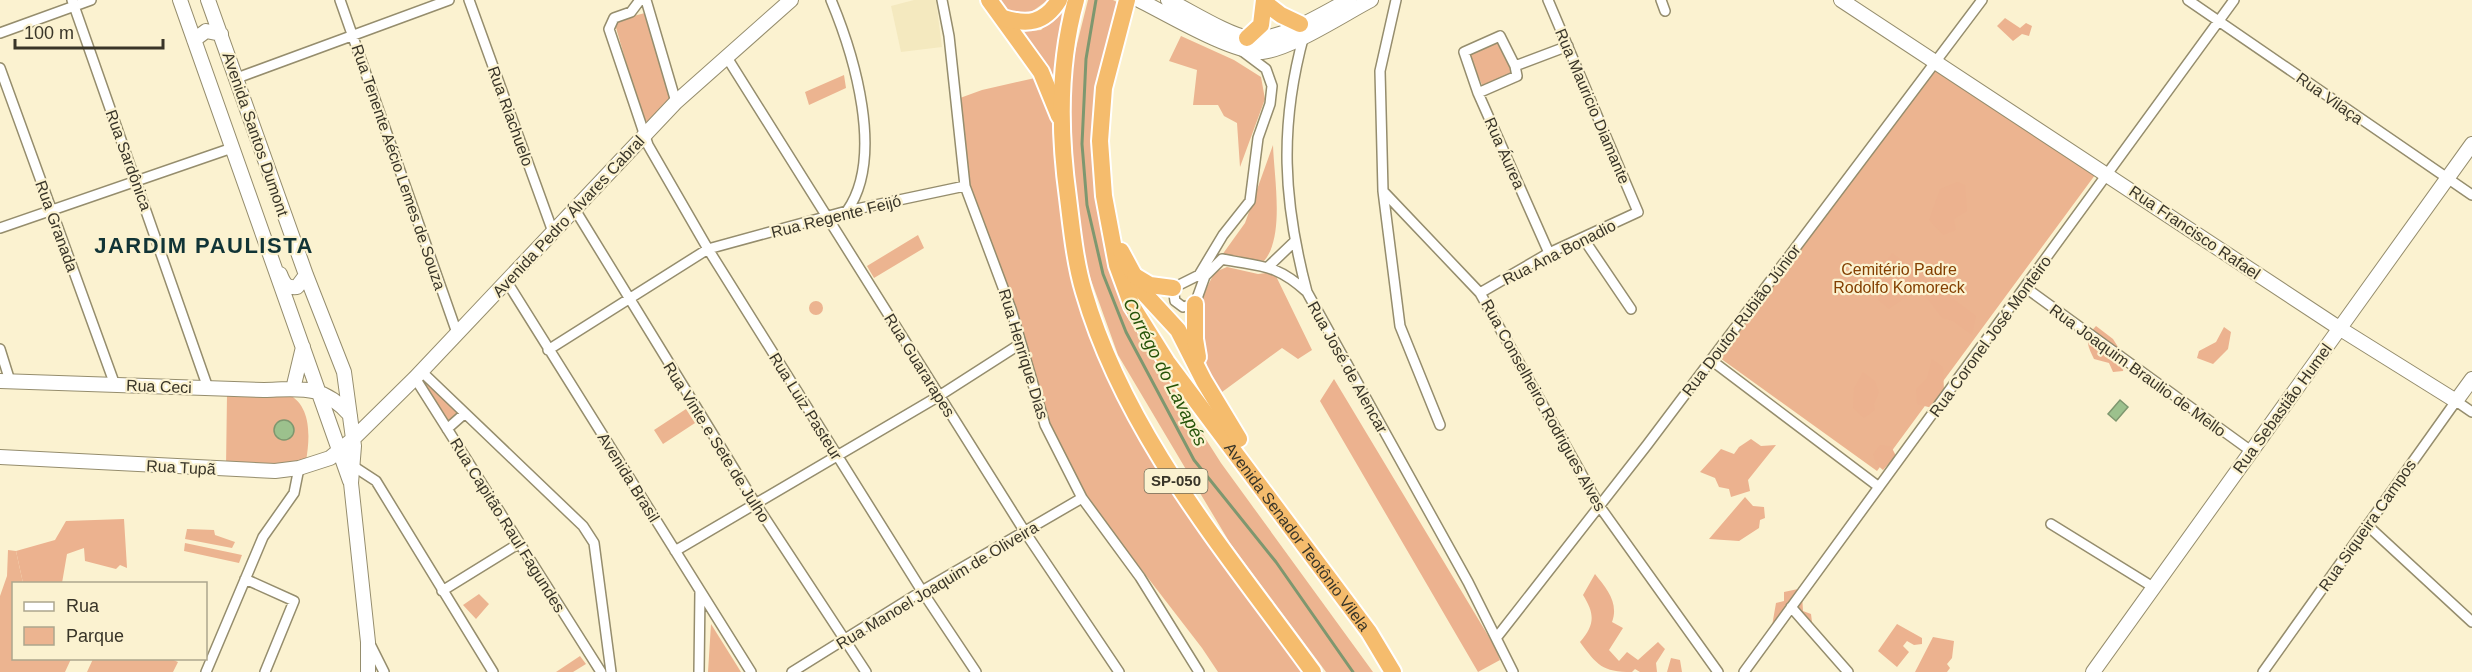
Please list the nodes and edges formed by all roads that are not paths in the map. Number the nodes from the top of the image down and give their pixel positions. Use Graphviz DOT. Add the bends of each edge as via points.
graph roads {
  1 [pos="91,0"];
  2 [pos="180,0"];
  3 [pos="208,0"];
  4 [pos="340,0"];
  5 [pos="449,0"];
  6 [pos="469,0"];
  7 [pos="640,0"];
  8 [pos="646,0"];
  9 [pos="791,0"];
  10 [pos="831,0"];
  11 [pos="942,0"];
  12 [pos="989,0"];
  13 [pos="1059,0"];
  14 [pos="1076,0"];
  15 [pos="1127,0"];
  16 [pos="1139,0"];
  17 [pos="1168,0"];
  18 [pos="1348,0"];
  19 [pos="1371,0"];
  20 [pos="1396,0"];
  21 [pos="1548,0"];
  22 [pos="1661,0"];
  23 [pos="1840,0"];
  24 [pos="1982,0"];
  25 [pos="2188,0"];
  26 [pos="2234,0"];
  27 [pos="1264,1"];
  28 [pos="73,3"];
  29 [pos="1665,11"];
  30 [pos="631,12"];
  31 [pos="1003,18"];
  32 [pos="2219,21"];
  33 [pos="653,22"];
  34 [pos="1302,29"];
  35 [pos="0,33"];
  36 [pos="221,34"];
  37 [pos="353,36"];
  38 [pos="194,40"];
  39 [pos="1243,44"];
  40 [pos="1568,46"];
  41 [pos="726,56"];
  42 [pos="1935,61"];
  43 [pos="1515,66"];
  44 [pos="0,68"];
  45 [pos="237,78"];
  46 [pos="1479,93"];
  47 [pos="676,102"];
  48 [pos="1270,104"];
  49 [pos="1061,119"];
  50 [pos="1286,120"];
  51 [pos="644,135"];
  52 [pos="2472,144"];
  53 [pos="232,148"];
  54 [pos="2107,173"];
  55 [pos="2448,179"];
  56 [pos="137,180"];
  57 [pos="965,186"];
  58 [pos="1383,191"];
  59 [pos="2472,195"];
  60 [pos="574,208"];
  61 [pos="52,210"];
  62 [pos="847,211"];
  63 [pos="1638,212"];
  64 [pos="827,216"];
  65 [pos="0,228"];
  66 [pos="1109,229"];
  67 [pos="553,232"];
  68 [pos="1583,238"];
  69 [pos="1294,242"];
  70 [pos="708,249"];
  71 [pos="268,251"];
  72 [pos="1549,253"];
  73 [pos="1269,266"];
  74 [pos="306,275"];
  75 [pos="1134,276"];
  76 [pos="507,282"];
  77 [pos="1173,288"];
  78 [pos="2026,288"];
  79 [pos="1307,292"];
  80 [pos="1480,293"];
  81 [pos="628,299"];
  82 [pos="1195,304"];
  83 [pos="1631,309"];
  84 [pos="2339,328"];
  85 [pos="457,333"];
  86 [pos="1020,344"];
  87 [pos="303,345"];
  88 [pos="0,349"];
  89 [pos="548,350"];
  90 [pos="1711,360"];
  91 [pos="418,375"];
  92 [pos="2472,379"];
  93 [pos="5,381"];
  94 [pos="1204,381"];
  95 [pos="115,385"];
  96 [pos="208,388"];
  97 [pos="293,389"];
  98 [pos="318,391"];
  99 [pos="939,396"];
  100 [pos="2456,401"];
  101 [pos="2472,412"];
  102 [pos="464,414"];
  103 [pos="350,415"];
  104 [pos="1440,425"];
  105 [pos="447,429"];
  106 [pos="353,439"];
  107 [pos="339,451"];
  108 [pos="2251,451"];
  109 [pos="836,454"];
  110 [pos="0,457"];
  111 [pos="353,466"];
  112 [pos="299,468"];
  113 [pos="351,483"];
  114 [pos="1879,487"];
  115 [pos="1082,498"];
  116 [pos="754,503"];
  117 [pos="1600,507"];
  118 [pos="1278,510"];
  119 [pos="2051,524"];
  120 [pos="2367,525"];
  121 [pos="1025,532"];
  122 [pos="518,544"];
  123 [pos="675,551"];
  124 [pos="245,579"];
  125 [pos="2153,587"];
  126 [pos="442,591"];
  127 [pos="700,591"];
  128 [pos="922,591"];
  129 [pos="1791,608"];
  130 [pos="2472,621"];
  131 [pos="1369,632"];
  132 [pos="1497,638"];
  133 [pos="845,639"];
  134 [pos="369,642"];
  135 [pos="2269,670"];
  136 [pos="206,672"];
  137 [pos="265,672"];
  138 [pos="368,672"];
  139 [pos="384,672"];
  140 [pos="493,672"];
  141 [pos="601,672"];
  142 [pos="611,672"];
  143 [pos="699,672"];
  144 [pos="751,672"];
  145 [pos="792,672"];
  146 [pos="866,672"];
  147 [pos="976,672"];
  148 [pos="1119,672"];
  149 [pos="1199,672"];
  150 [pos="1313,672"];
  151 [pos="1393,672"];
  152 [pos="1405,672"];
  153 [pos="1513,672"];
  154 [pos="1718,672"];
  155 [pos="1744,672"];
  156 [pos="1848,672"];
  157 [pos="2093,672"];
  1 -- 28 [label="street"];
  2 -- 38 [label="main road"];
  3 -- 36 [label="main road, Avenida Santos Dumont"];
  4 -- 37 [label="street, Rua Tenente Aécio Lemes de Souza"];
  5 -- 37 [label="street"];
  6 -- 67 [label="street, Rua Riachuelo"];
  7 -- 30 [label="street, Rua Luiz Pasteur"];
  8 -- 33 [label="street"];
  9 -- 41 [label="main road, Avenida Pedro Álvares Cabral"];
  10 -- 62 [label="street" via="860,91 863,166 855,198"];
  11 -- 57 [label="street, Rua Henrique Dias"];
  12 -- 31 [label="highway"];
  13 -- 31 [label="highway" via="1044,17 1023,24"];
  14 -- 49 [label="highway, SP-050" via="1065,57"];
  15 -- 66 [label="highway, Avenida Senador Teotônio Vilela" via="1104,88 1100,141"];
  16 -- 39 [label="main road"];
  17 -- 39 [label="main road"];
  18 -- 34 [label="main road"];
  19 -- 34 [label="main road"];
  20 -- 58 [label="street" via="1380,71"];
  21 -- 40 [label="street, Rua Mauricio Diamante"];
  22 -- 29 [label="street"];
  23 -- 42 [label="main road, Rua Francisco Rafael"];
  24 -- 42 [label="street, Rua Doutor Rubião Júnior"];
  25 -- 32 [label="street, Rua Vilaça"];
  26 -- 32 [label="street, Rua Coronel José Monteiro"];
  27 -- 34 [label="highway"];
  27 -- 39 [label="highway" via="1261,25"];
  28 -- 35 [label="street"];
  28 -- 56 [label="street, Rua Sardônica"];
  30 -- 33 [label="street" via="644,14"];
  30 -- 51 [label="street, Rua Luiz Pasteur" via="614,18 609,29"];
  31 -- 49 [label="highway" via="1041,72"];
  32 -- 54 [label="street, Rua Coronel José Monteiro"];
  32 -- 55 [label="street, Rua Vilaça"];
  33 -- 47 [label="street"];
  34 -- 39 [label="main road"];
  34 -- 50 [label="street, Rua José de Alencar"];
  36 -- 38 [label="main road" via="206,31"];
  36 -- 45 [label="main road, Avenida Santos Dumont"];
  37 -- 45 [label="street"];
  37 -- 85 [label="street, Rua Tenente Aécio Lemes de Souza"];
  38 -- 53 [label="main road"];
  39 -- 48 [label="street" via="1269,73"];
  40 -- 43 [label="street"];
  40 -- 63 [label="street, Rua Mauricio Diamante"];
  41 -- 47 [label="main road, Avenida Pedro Álvares Cabral"];
  41 -- 64 [label="street, Rua Guararapes"];
  42 -- 54 [label="main road, Rua Francisco Rafael"];
  42 -- 90 [label="street, Rua Doutor Rubião Júnior"];
  43 -- 46 [label="street" via="1517,76"];
  43 -- 46 [label="street, Rua Áurea" via="1500,36 1464,52"];
  44 -- 61 [label="street, Rua Granada"];
  45 -- 74 [label="main road, Avenida Santos Dumont"];
  46 -- 72 [label="street, Rua Áurea"];
  47 -- 51 [label="main road, Avenida Pedro Álvares Cabral"];
  48 -- 50 [label="street" via="1278,107"];
  48 -- 77 [label="street" via="1258,138 1250,201 1199,275"];
  49 -- 150 [label="highway, SP-050" via="1064,174 1078,268 1107,358 1171,474"];
  50 -- 69 [label="street, Rua José de Alencar"];
  51 -- 60 [label="main road, Avenida Pedro Álvares Cabral"];
  51 -- 70 [label="street, Rua Luiz Pasteur"];
  52 -- 55 [label="main road, Rua Sebastião Humel"];
  53 -- 56 [label="street"];
  53 -- 71 [label="main road"];
  54 -- 78 [label="street, Rua Coronel José Monteiro"];
  54 -- 84 [label="main road, Rua Francisco Rafael"];
  55 -- 59 [label="street, Rua Vilaça"];
  55 -- 84 [label="main road, Rua Sebastião Humel"];
  56 -- 61 [label="street"];
  56 -- 96 [label="street, Rua Sardônica"];
  57 -- 62 [label="street, Rua Regente Feijó"];
  57 -- 86 [label="street, Rua Henrique Dias" via="1011,309"];
  58 -- 80 [label="street, Rua Conselheiro Rodrigues Alves"];
  58 -- 104 [label="street" via="1400,326"];
  60 -- 67 [label="main road, Avenida Pedro Álvares Cabral"];
  60 -- 81 [label="street, Rua Vinte e Sete de Julho"];
  61 -- 65 [label="street"];
  61 -- 95 [label="street, Rua Granada"];
  62 -- 64 [label="street, Rua Regente Feijó"];
  63 -- 68 [label="street, Rua Ana Bonadio"];
  64 -- 70 [label="street, Rua Regente Feijó"];
  64 -- 99 [label="street, Rua Guararapes"];
  66 -- 75 [label="highway"];
  66 -- 118 [label="highway, Avenida Senador Teotônio Vilela" via="1132,306 1167,362"];
  67 -- 76 [label="main road, Avenida Pedro Álvares Cabral"];
  68 -- 72 [label="street, Rua Ana Bonadio"];
  68 -- 83 [label="street"];
  69 -- 73 [label="street"];
  69 -- 79 [label="street, Rua José de Alencar"];
  70 -- 81 [label="street, Rua Regente Feijó"];
  70 -- 109 [label="street, Rua Luiz Pasteur"];
  71 -- 74 [label="main road" via="284,284 297,287"];
  71 -- 87 [label="main road"];
  72 -- 80 [label="street, Rua Ana Bonadio"];
  73 -- 79 [label="street"];
  73 -- 82 [label="street" via="1222,259 1206,276"];
  74 -- 103 [label="main road, Avenida Santos Dumont" via="344,372"];
  75 -- 77 [label="highway" via="1150,285"];
  75 -- 94 [label="highway" via="1143,292 1178,330"];
  76 -- 85 [label="main road, Avenida Pedro Álvares Cabral"];
  76 -- 89 [label="street, Avenida Brasil"];
  77 -- 82 [label="street" via="1180,306"];
  78 -- 108 [label="street, Rua Joaquim Braulio de Mello"];
  78 -- 114 [label="street, Rua Coronel José Monteiro"];
  79 -- 132 [label="street, Rua José de Alencar"];
  80 -- 117 [label="street, Rua Conselheiro Rodrigues Alves"];
  81 -- 89 [label="street, Rua Regente Feijó"];
  81 -- 116 [label="street, Rua Vinte e Sete de Julho"];
  82 -- 94 [label="highway" via="1195,339"];
  84 -- 100 [label="main road, Rua Francisco Rafael"];
  84 -- 108 [label="main road, Rua Sebastião Humel"];
  85 -- 91 [label="main road, Avenida Pedro Álvares Cabral"];
  86 -- 99 [label="street"];
  86 -- 115 [label="street, Rua Henrique Dias" via="1045,425"];
  87 -- 97 [label="main road"];
  87 -- 98 [label="main road"];
  88 -- 93 [label="street"];
  89 -- 123 [label="street, Avenida Brasil"];
  90 -- 114 [label="street"];
  90 -- 117 [label="street, Rua Doutor Rubião Júnior"];
  91 -- 102 [label="street"];
  91 -- 105 [label="street, Rua Capitão Raul Fagundes"];
  91 -- 106 [label="main road, Avenida Pedro Álvares Cabral"];
  92 -- 100 [label="main road, Rua Siqueira Campos"];
  93 -- 95 [label="main road, Rua Ceci"];
  94 -- 118 [label="highway" via="1269,485"];
  95 -- 96 [label="main road, Rua Ceci"];
  96 -- 97 [label="main road, Rua Ceci"];
  97 -- 98 [label="main road, Rua Ceci"];
  98 -- 103 [label="main road" via="338,402"];
  98 -- 107 [label="main road"];
  99 -- 109 [label="street"];
  99 -- 121 [label="street, Rua Guararapes"];
  100 -- 101 [label="street"];
  100 -- 120 [label="street, Rua Siqueira Campos"];
  102 -- 105 [label="street"];
  102 -- 142 [label="street" via="583,526 594,543"];
  103 -- 106 [label="main road, Avenida Santos Dumont"];
  105 -- 122 [label="street, Rua Capitão Raul Fagundes"];
  106 -- 107 [label="main road, Rua Tupã"];
  106 -- 111 [label="main road, Avenida Santos Dumont"];
  107 -- 112 [label="main road, Rua Tupã"];
  107 -- 113 [label="main road"];
  108 -- 125 [label="main road, Rua Sebastião Humel"];
  109 -- 116 [label="street"];
  109 -- 128 [label="street, Rua Luiz Pasteur"];
  110 -- 112 [label="main road, Rua Tupã" via="275,471"];
  111 -- 113 [label="main road, Avenida Santos Dumont"];
  111 -- 126 [label="street" via="376,481"];
  112 -- 124 [label="street" via="294,493 263,537"];
  113 -- 134 [label="main road"];
  114 -- 129 [label="street, Rua Coronel José Monteiro"];
  115 -- 121 [label="street, Rua Manoel Joaquim de Oliveira"];
  115 -- 149 [label="street, Rua Henrique Dias" via="1140,577"];
  116 -- 123 [label="street"];
  116 -- 133 [label="street, Rua Vinte e Sete de Julho"];
  117 -- 132 [label="street, Rua Doutor Rubião Júnior"];
  117 -- 154 [label="street, Rua Conselheiro Rodrigues Alves"];
  118 -- 131 [label="highway, Avenida Senador Teotônio Vilela"];
  119 -- 125 [label="street"];
  120 -- 130 [label="street"];
  120 -- 135 [label="street, Rua Siqueira Campos"];
  121 -- 128 [label="street, Rua Manoel Joaquim de Oliveira"];
  121 -- 148 [label="street, Rua Guararapes"];
  122 -- 126 [label="street"];
  122 -- 141 [label="street, Rua Capitão Raul Fagundes"];
  123 -- 127 [label="street, Avenida Brasil"];
  124 -- 136 [label="street"];
  124 -- 137 [label="street" via="294,601"];
  125 -- 157 [label="main road, Rua Sebastião Humel"];
  126 -- 140 [label="street"];
  127 -- 143 [label="street"];
  127 -- 144 [label="street, Avenida Brasil"];
  128 -- 133 [label="street, Rua Manoel Joaquim de Oliveira"];
  128 -- 147 [label="street, Rua Luiz Pasteur"];
  129 -- 155 [label="street, Rua Coronel José Monteiro"];
  129 -- 156 [label="street"];
  131 -- 151 [label="highway, Avenida Senador Teotônio Vilela"];
  131 -- 152 [label="highway"];
  132 -- 153 [label="street, Rua José de Alencar"];
  133 -- 145 [label="street, Rua Manoel Joaquim de Oliveira"];
  133 -- 146 [label="street, Rua Vinte e Sete de Julho"];
  134 -- 138 [label="main road"];
  134 -- 139 [label="street"];
}
